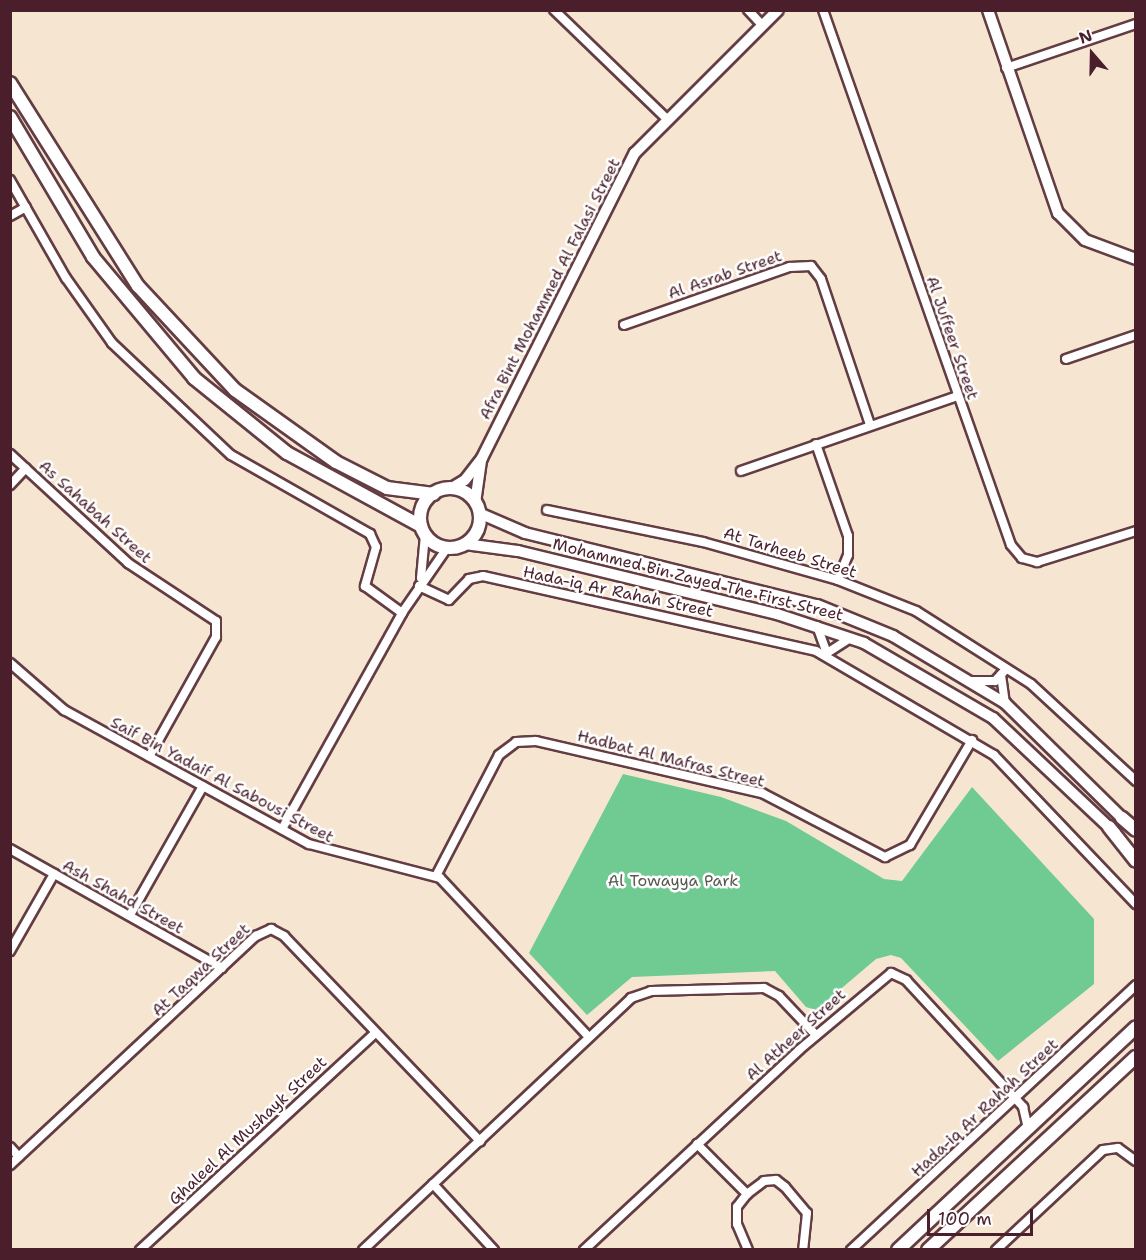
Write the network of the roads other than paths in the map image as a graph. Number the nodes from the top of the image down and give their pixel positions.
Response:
1 (554, 10) edge
2 (748, 10) edge
3 (778, 10) edge
4 (823, 10) edge
5 (988, 10) edge
6 (760, 23) junction
7 (1136, 24) edge
8 (1006, 68) junction
9 (10, 83) edge
10 (10, 117) edge
11 (666, 118) junction
12 (10, 180) edge
13 (26, 207) junction
14 (10, 216) edge
15 (1136, 259) edge
16 (624, 325) dead end
17 (1136, 335) edge
18 (1066, 359) dead end
19 (957, 396) junction
20 (870, 425) junction
21 (816, 444) junction
22 (10, 454) edge
23 (482, 458) junction
24 (26, 468) junction
25 (741, 471) dead end
26 (10, 485) edge
27 (450, 489) junction
28 (434, 494) junction
29 (477, 508) junction
30 (547, 510) dead end
31 (423, 531) junction
32 (1136, 531) edge
33 (465, 544) junction
34 (447, 548) junction
35 (838, 580) junction
36 (419, 586) junction
37 (402, 613) junction
38 (816, 625) junction
39 (852, 638) junction
40 (825, 653) junction
41 (10, 663) edge
42 (1004, 672) junction
43 (972, 681) junction
44 (1005, 702) junction
45 (972, 740) junction
46 (149, 757) junction
47 (1136, 781) edge
48 (203, 786) junction
49 (1122, 818) joint
50 (1109, 827) junction
51 (282, 829) junction
52 (1136, 831) edge
53 (10, 849) edge
54 (1136, 854) edge
55 (1136, 861) edge
56 (54, 874) junction
57 (436, 876) junction
58 (1136, 904) edge
59 (130, 915) junction
60 (10, 951) edge
61 (222, 968) junction
62 (1136, 985) edge
63 (1136, 1016) edge
64 (1136, 1027) edge
65 (375, 1033) junction
66 (816, 1035) junction
67 (588, 1036) junction
68 (1136, 1057) edge
69 (1100, 1060) junction
70 (1136, 1062) edge
71 (1111, 1079) junction
72 (1016, 1099) junction
73 (1023, 1107) junction
74 (1045, 1113) junction
75 (1028, 1128) junction
76 (480, 1141) junction
77 (697, 1144) junction
78 (10, 1147) edge
79 (19, 1156) junction
80 (1136, 1161) edge
81 (10, 1164) edge
82 (433, 1184) junction
83 (747, 1194) junction
84 (801, 1249) edge
85 (140, 1250) edge
86 (363, 1250) edge
87 (494, 1250) edge
88 (584, 1250) edge
89 (748, 1250) edge
90 (851, 1250) edge
91 (898, 1250) edge
92 (928, 1250) edge
93 (996, 1250) edge

1 - 11 street
2 - 6 street
3 - 6 main road, Afra Bint Mohammed Al Falasi Street
4 - 19 street, Al Juffeer Street
5 - 8 main road
6 - 11 main road, Afra Bint Mohammed Al Falasi Street
7 - 8 street
8 - 15 main road
9 - 28 main road
10 - 31 main road
11 - 23 main road, Afra Bint Mohammed Al Falasi Street
12 - 13 street
13 - 14 street
13 - 37 street
16 - 20 street, Al Asrab Street
17 - 18 street
19 - 20 street
19 - 32 street, Al Juffeer Street
20 - 21 street
21 - 25 street
21 - 35 street
22 - 24 street, As Sahabah Street
23 - 27 main road, Afra Bint Mohammed Al Falasi Street
23 - 29 main road, Afra Bint Mohammed Al Falasi Street
24 - 26 street
24 - 46 street, As Sahabah Street
27 - 28 main road
27 - 29 main road
28 - 31 main road
29 - 33 main road
29 - 43 main road, Mohammed Bin Zayed The First Street
30 - 35 street, At Tarheeb Street
31 - 34 main road
31 - 36 street
33 - 34 main road
33 - 38 main road, Mohammed Bin Zayed The First Street
34 - 36 street
35 - 42 street, At Tarheeb Street
36 - 37 street
36 - 40 street, Hada-iq Ar Rahah Street
37 - 51 street
38 - 39 main road, Mohammed Bin Zayed The First Street
38 - 40 street
39 - 40 street
39 - 50 main road, Mohammed Bin Zayed The First Street
40 - 45 street, Hada-iq Ar Rahah Street
41 - 46 street, Saif Bin Yadaif Al Sabousi Street
42 - 43 street
42 - 44 street
42 - 47 street, At Tarheeb Street
43 - 44 main road, Mohammed Bin Zayed The First Street
44 - 49 main road, Mohammed Bin Zayed The First Street
45 - 57 street, Hadbat Al Mafras Street
45 - 58 street, Hada-iq Ar Rahah Street
46 - 48 street, Saif Bin Yadaif Al Sabousi Street
48 - 51 street, Saif Bin Yadaif Al Sabousi Street
48 - 59 street
49 - 52 main road
50 - 54 main road, Mohammed Bin Zayed The First Street
50 - 55 main road
51 - 57 street, Saif Bin Yadaif Al Sabousi Street
53 - 56 street, Ash Shahd Street
56 - 59 street, Ash Shahd Street
56 - 60 street
57 - 67 street
59 - 61 street, Ash Shahd Street
61 - 65 street, At Taqwa Street
61 - 79 street, At Taqwa Street
62 - 72 street, Hada-iq Ar Rahah Street
63 - 69 main road
64 - 69 main road
65 - 76 street, At Taqwa Street
65 - 85 street, Ghaleel Al Mushayk Street
66 - 67 street
66 - 72 street, Al Atheer Street
66 - 77 street, Al Atheer Street
67 - 76 street
68 - 71 main road
69 - 74 main road
70 - 71 main road
71 - 92 main road
72 - 73 street, Al Atheer Street
72 - 90 street, Hada-iq Ar Rahah Street
73 - 74 street
73 - 75 street, Al Atheer Street
74 - 75 main road
75 - 91 main road
76 - 82 street
77 - 83 street
77 - 88 street, Al Atheer Street
78 - 79 street
79 - 81 street, At Taqwa Street
80 - 93 street
82 - 86 street
82 - 87 street
83 - 84 street
83 - 89 street

